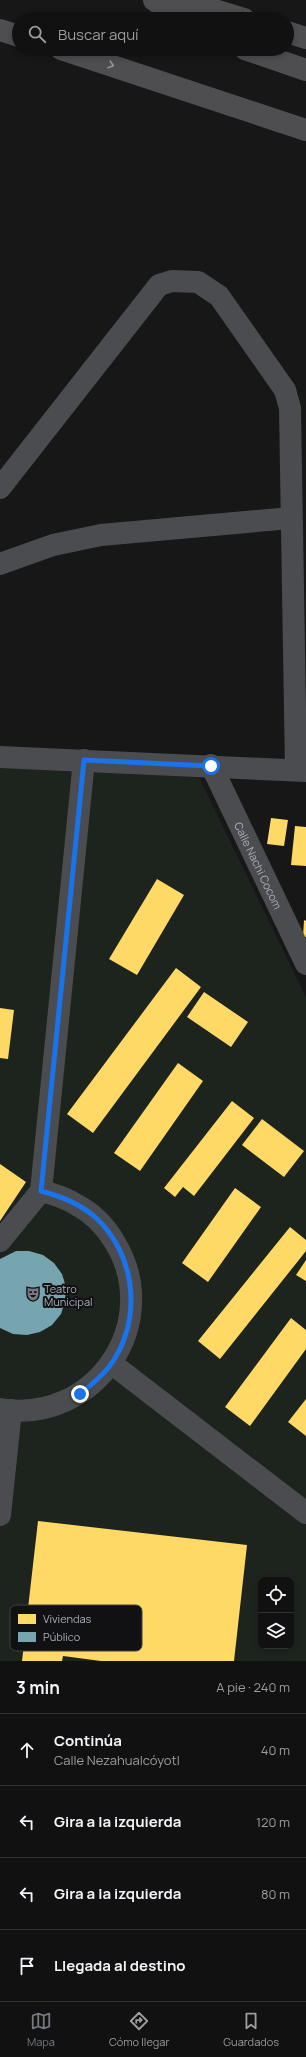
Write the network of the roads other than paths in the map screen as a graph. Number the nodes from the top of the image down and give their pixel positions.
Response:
1 (154, 0) edge
2 (182, 0) edge
3 (171, 12) edge
4 (221, 12) edge
5 (0, 30) edge
6 (12, 34) edge
7 (294, 34) edge
8 (306, 38) edge
9 (83, 56) edge
10 (265, 56) edge
11 (306, 70) edge
12 (147, 76) junction
13 (306, 116) edge
14 (306, 130) edge
15 (0, 488) edge
16 (291, 518) junction
17 (0, 564) edge
18 (0, 757) edge
19 (84, 760) junction
20 (211, 766) junction
21 (301, 770) edge
22 (306, 964) edge
23 (41, 1191) junction
24 (0, 1241) edge
25 (111, 1363) junction
26 (6, 1409) edge
27 (306, 1514) edge
28 (0, 1515) edge

1 - 3 highway
2 - 4 highway
5 - 6 highway
7 - 8 highway
9 -> 12 highway
10 - 11 highway
12 - 13 highway
12 - 14 highway
15 - 16 street
16 - 17 street
16 - 21 street
18 - 19 street
19 - 20 street
19 - 23 street
20 - 21 street
20 - 22 street, Calle Nachi Cocom
23 - 24 street
23 - 25 street
25 - 26 street
25 - 27 street
26 - 28 street

